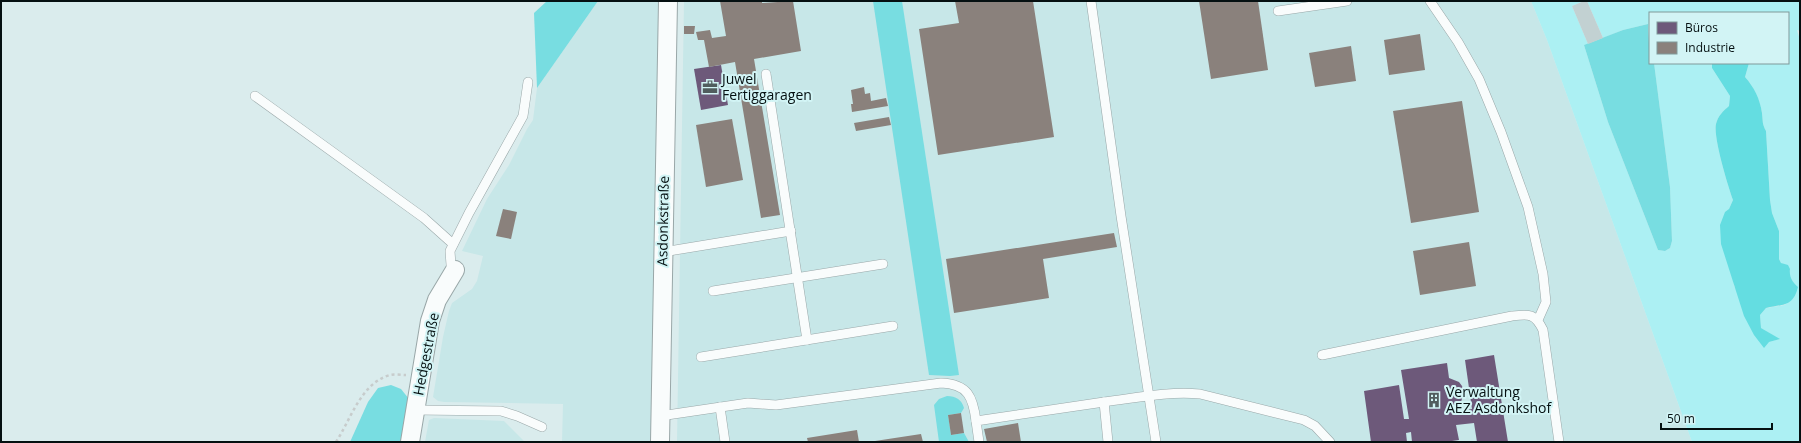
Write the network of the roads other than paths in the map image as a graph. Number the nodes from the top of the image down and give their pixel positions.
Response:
1 (668, 1) edge
2 (1091, 1) edge
3 (1346, 1) edge
4 (1430, 1) edge
5 (1278, 11) dead end
6 (766, 74) dead end
7 (528, 82) dead end
8 (255, 96) dead end
9 (791, 232) junction
10 (453, 244) junction
11 (663, 252) junction
12 (883, 264) dead end
13 (455, 270) joint
14 (798, 277) junction
15 (713, 291) dead end
16 (1538, 320) junction
17 (893, 326) dead end
18 (807, 340) junction
19 (1322, 355) dead end
20 (702, 357) dead end
21 (1149, 397) junction
22 (1104, 402) junction
23 (720, 407) junction
24 (415, 410) junction
25 (660, 416) junction
26 (976, 421) junction
27 (542, 428) dead end
28 (410, 442) edge
29 (660, 442) edge
30 (725, 442) edge
31 (979, 442) edge
32 (1108, 442) edge
33 (1156, 442) edge
34 (1330, 442) edge
35 (1559, 442) edge

1 - 11 street, Asdonkstraße
2 - 21 lane
3 - 5 lane
4 - 16 lane
6 - 9 lane
7 - 10 lane
8 - 10 lane
9 - 11 lane
9 - 14 lane
10 - 13 lane
11 - 25 street, Asdonkstraße
12 - 14 lane
13 - 24 street, Hedgestraße
14 - 15 lane
14 - 18 lane
16 - 19 lane
16 - 35 lane
17 - 18 lane
18 - 20 lane
21 - 22 lane
21 - 33 lane
21 - 34 lane
22 - 26 lane
22 - 32 lane
23 - 25 lane
23 - 26 lane
23 - 30 lane
24 - 27 lane
24 - 28 street, Hedgestraße
25 - 29 street, Asdonkstraße
26 - 31 lane

